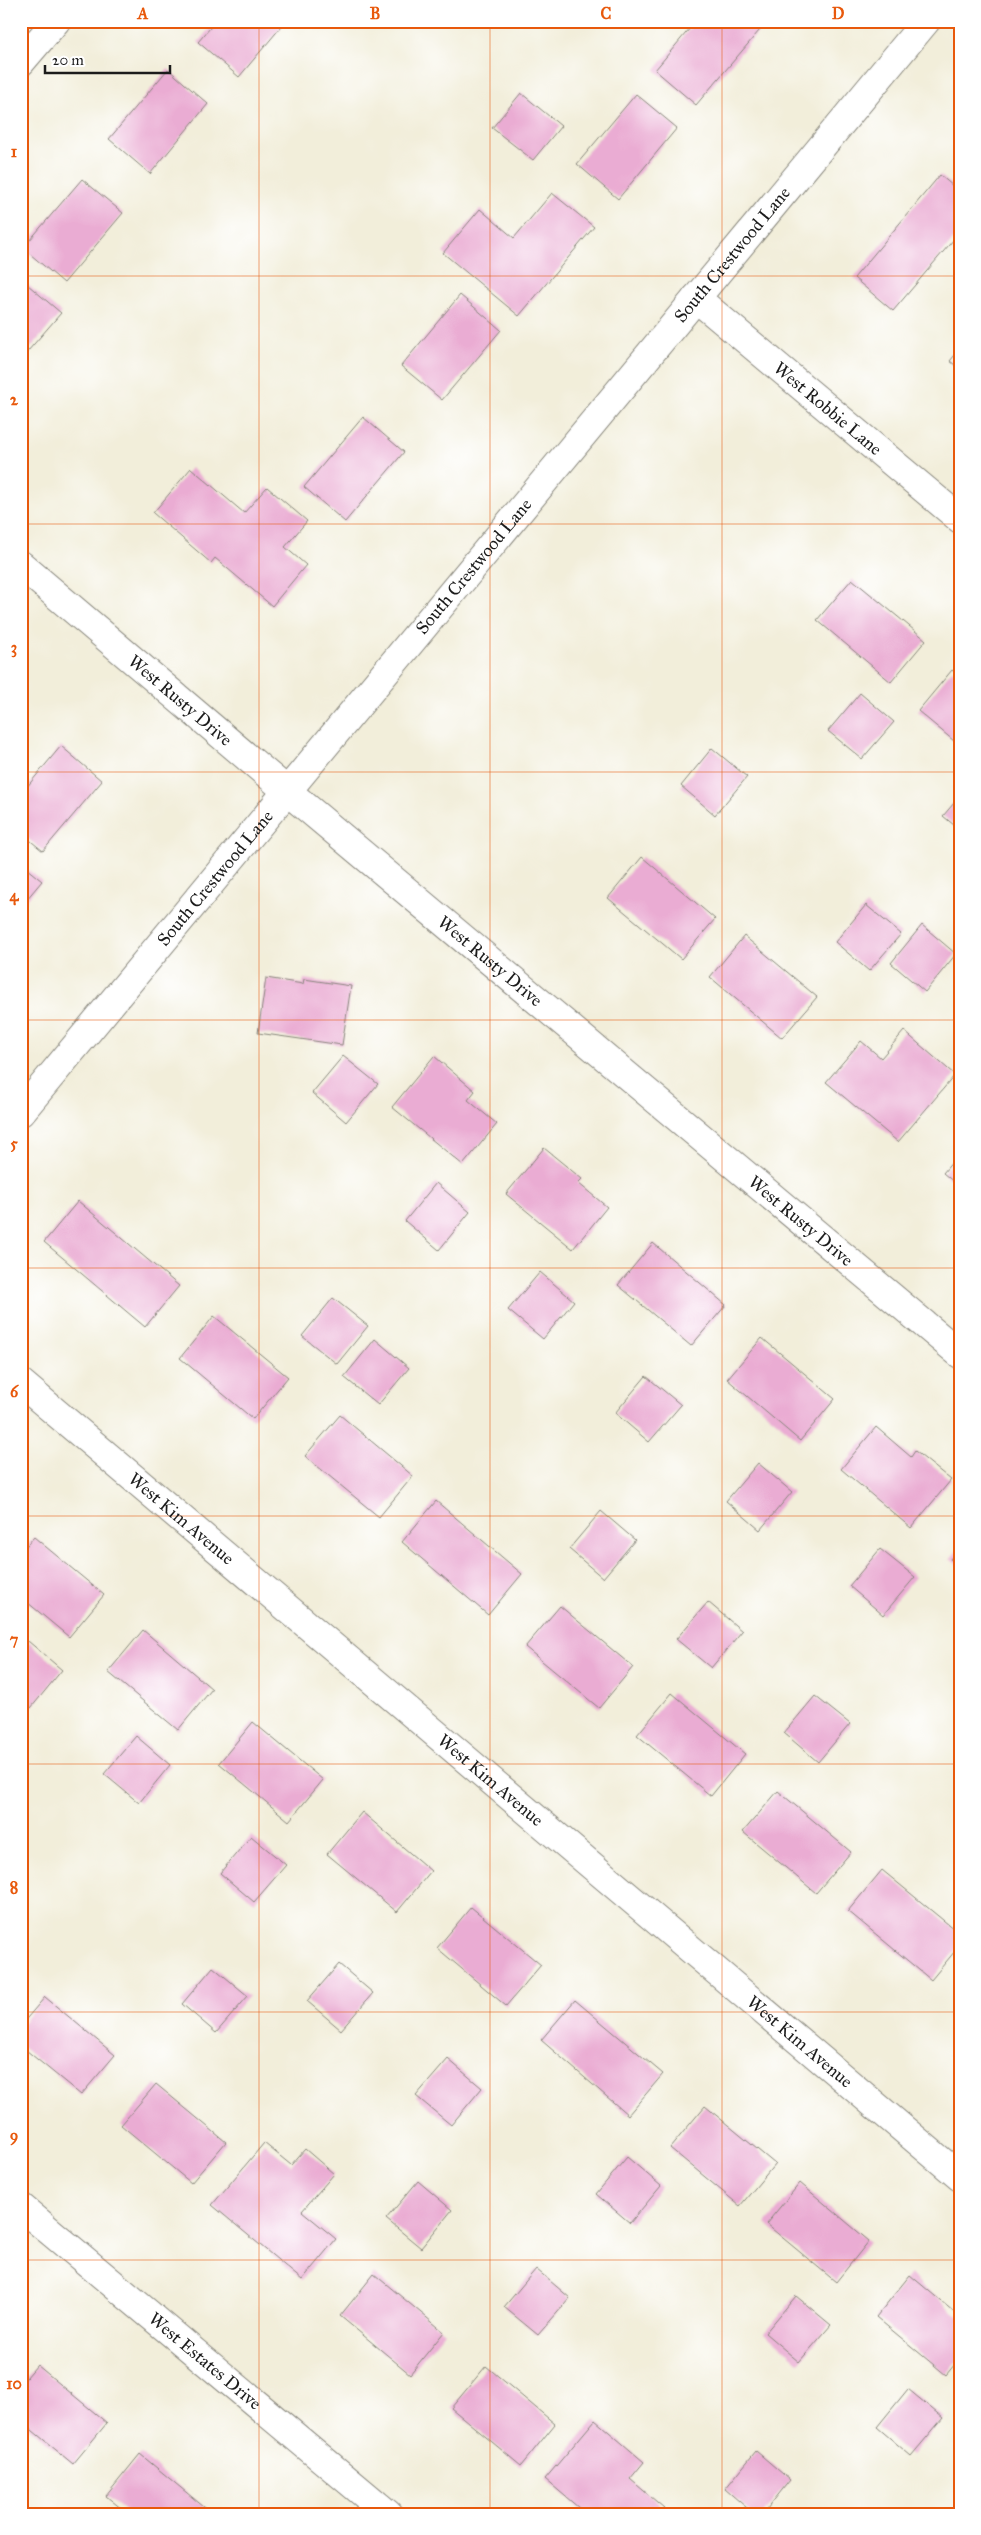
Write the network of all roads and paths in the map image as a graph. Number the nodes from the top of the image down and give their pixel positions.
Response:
1 (56, 21) edge
2 (926, 21) edge
3 (21, 62) edge
4 (696, 298) junction
5 (960, 519) edge
6 (21, 565) edge
7 (287, 791) junction
8 (21, 1112) edge
9 (960, 1354) edge
10 (21, 1383) edge
11 (960, 2177) edge
12 (21, 2207) edge
13 (388, 2514) edge

1 - 3 street
2 - 4 street, South Crestwood Lane
4 - 5 street, West Robbie Lane
4 - 7 street, South Crestwood Lane
6 - 7 street, West Rusty Drive
7 - 8 street, South Crestwood Lane
7 - 9 street, West Rusty Drive
10 - 11 street, West Kim Avenue
12 - 13 street, West Estates Drive

